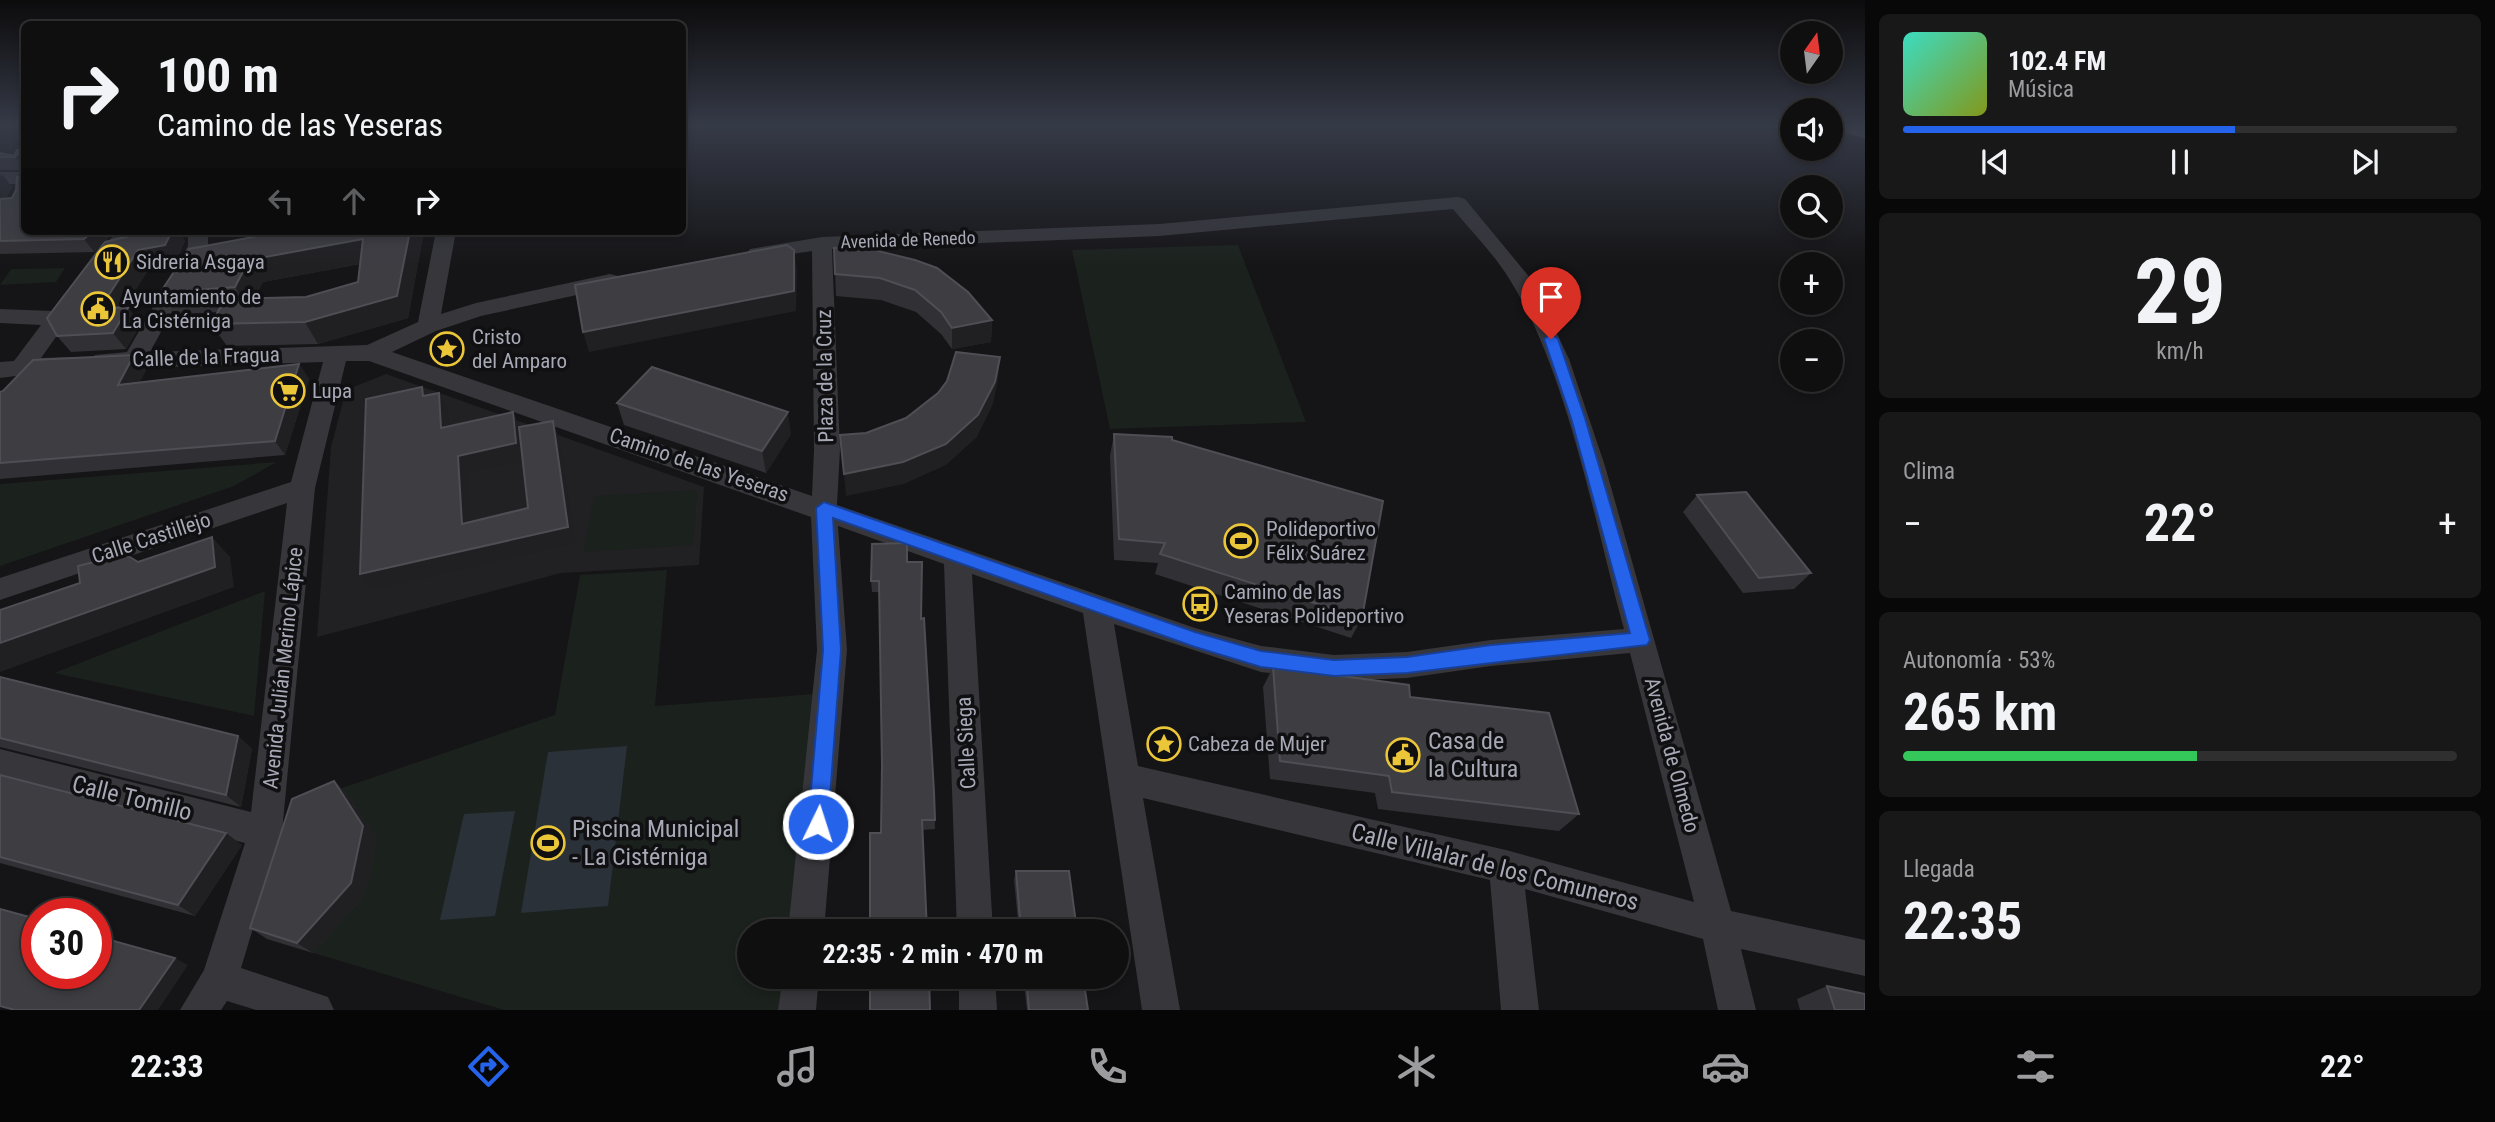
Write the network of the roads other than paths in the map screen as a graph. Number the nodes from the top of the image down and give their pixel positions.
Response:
1 (0, 178) edge
2 (21, 187) edge
3 (1458, 203) joint
4 (192, 235) edge
5 (445, 235) edge
6 (137, 237) edge
7 (822, 243) junction
8 (733, 257) edge
9 (215, 259) edge
10 (188, 264) junction
11 (630, 276) edge
12 (0, 316) edge
13 (57, 318) junction
14 (428, 326) junction
15 (337, 353) junction
16 (371, 353) junction
17 (135, 359) junction
18 (23, 365) junction
19 (0, 370) edge
20 (302, 488) junction
21 (824, 508) junction
22 (957, 555) junction
23 (0, 589) edge
24 (1096, 604) junction
25 (1641, 640) junction
26 (0, 764) edge
27 (1124, 778) junction
28 (265, 832) junction
29 (1506, 867) junction
30 (807, 919) edge
31 (974, 919) edge
32 (1719, 926) junction
33 (1865, 958) edge
34 (219, 980) junction
35 (799, 989) edge
36 (977, 989) edge
37 (199, 1010) edge
38 (315, 1010) edge
39 (797, 1010) edge
40 (978, 1010) edge
41 (1161, 1010) edge
42 (1520, 1010) edge
43 (1737, 1010) edge

1 - 2 street
3 - 7 street, Avenida de Renedo
3 - 25 street, Avenida de Olmedo
4 - 10 street
5 - 14 street
6 - 13 street
7 - 8 street, Avenida de Renedo
7 - 21 street, Plaza de la Cruz
9 - 10 street
10 - 17 street
11 - 14 street
12 - 13 street
13 - 18 street
14 - 16 street
15 - 16 street, Calle de la Fragua
15 - 17 street, Calle de la Fragua
15 - 20 street, Avenida Julián Merino Lápice
16 - 21 street, Camino de las Yeseras
17 - 18 street, Calle de la Fragua
18 - 19 street, Calle de la Fragua
20 - 23 street, Calle Castillejo
20 - 28 street, Avenida Julián Merino Lápice
21 - 22 street, Camino de las Yeseras
21 - 30 street
22 - 24 street, Camino de las Yeseras
22 - 31 street, Calle Siega
24 - 25 street, Camino de las Yeseras
24 - 27 street
25 - 32 street, Avenida de Olmedo
26 - 28 street, Calle Tomillo
27 - 29 street, Calle Villalar de los Comuneros
27 - 41 street
28 - 34 street, Avenida Julián Merino Lápice
29 - 32 street, Calle Villalar de los Comuneros
29 - 42 street
32 - 33 street, Calle Villalar de los Comuneros
32 - 43 street, Avenida de Olmedo
34 - 37 street, Avenida Julián Merino Lápice
34 - 38 street
35 - 39 street
36 - 40 street

